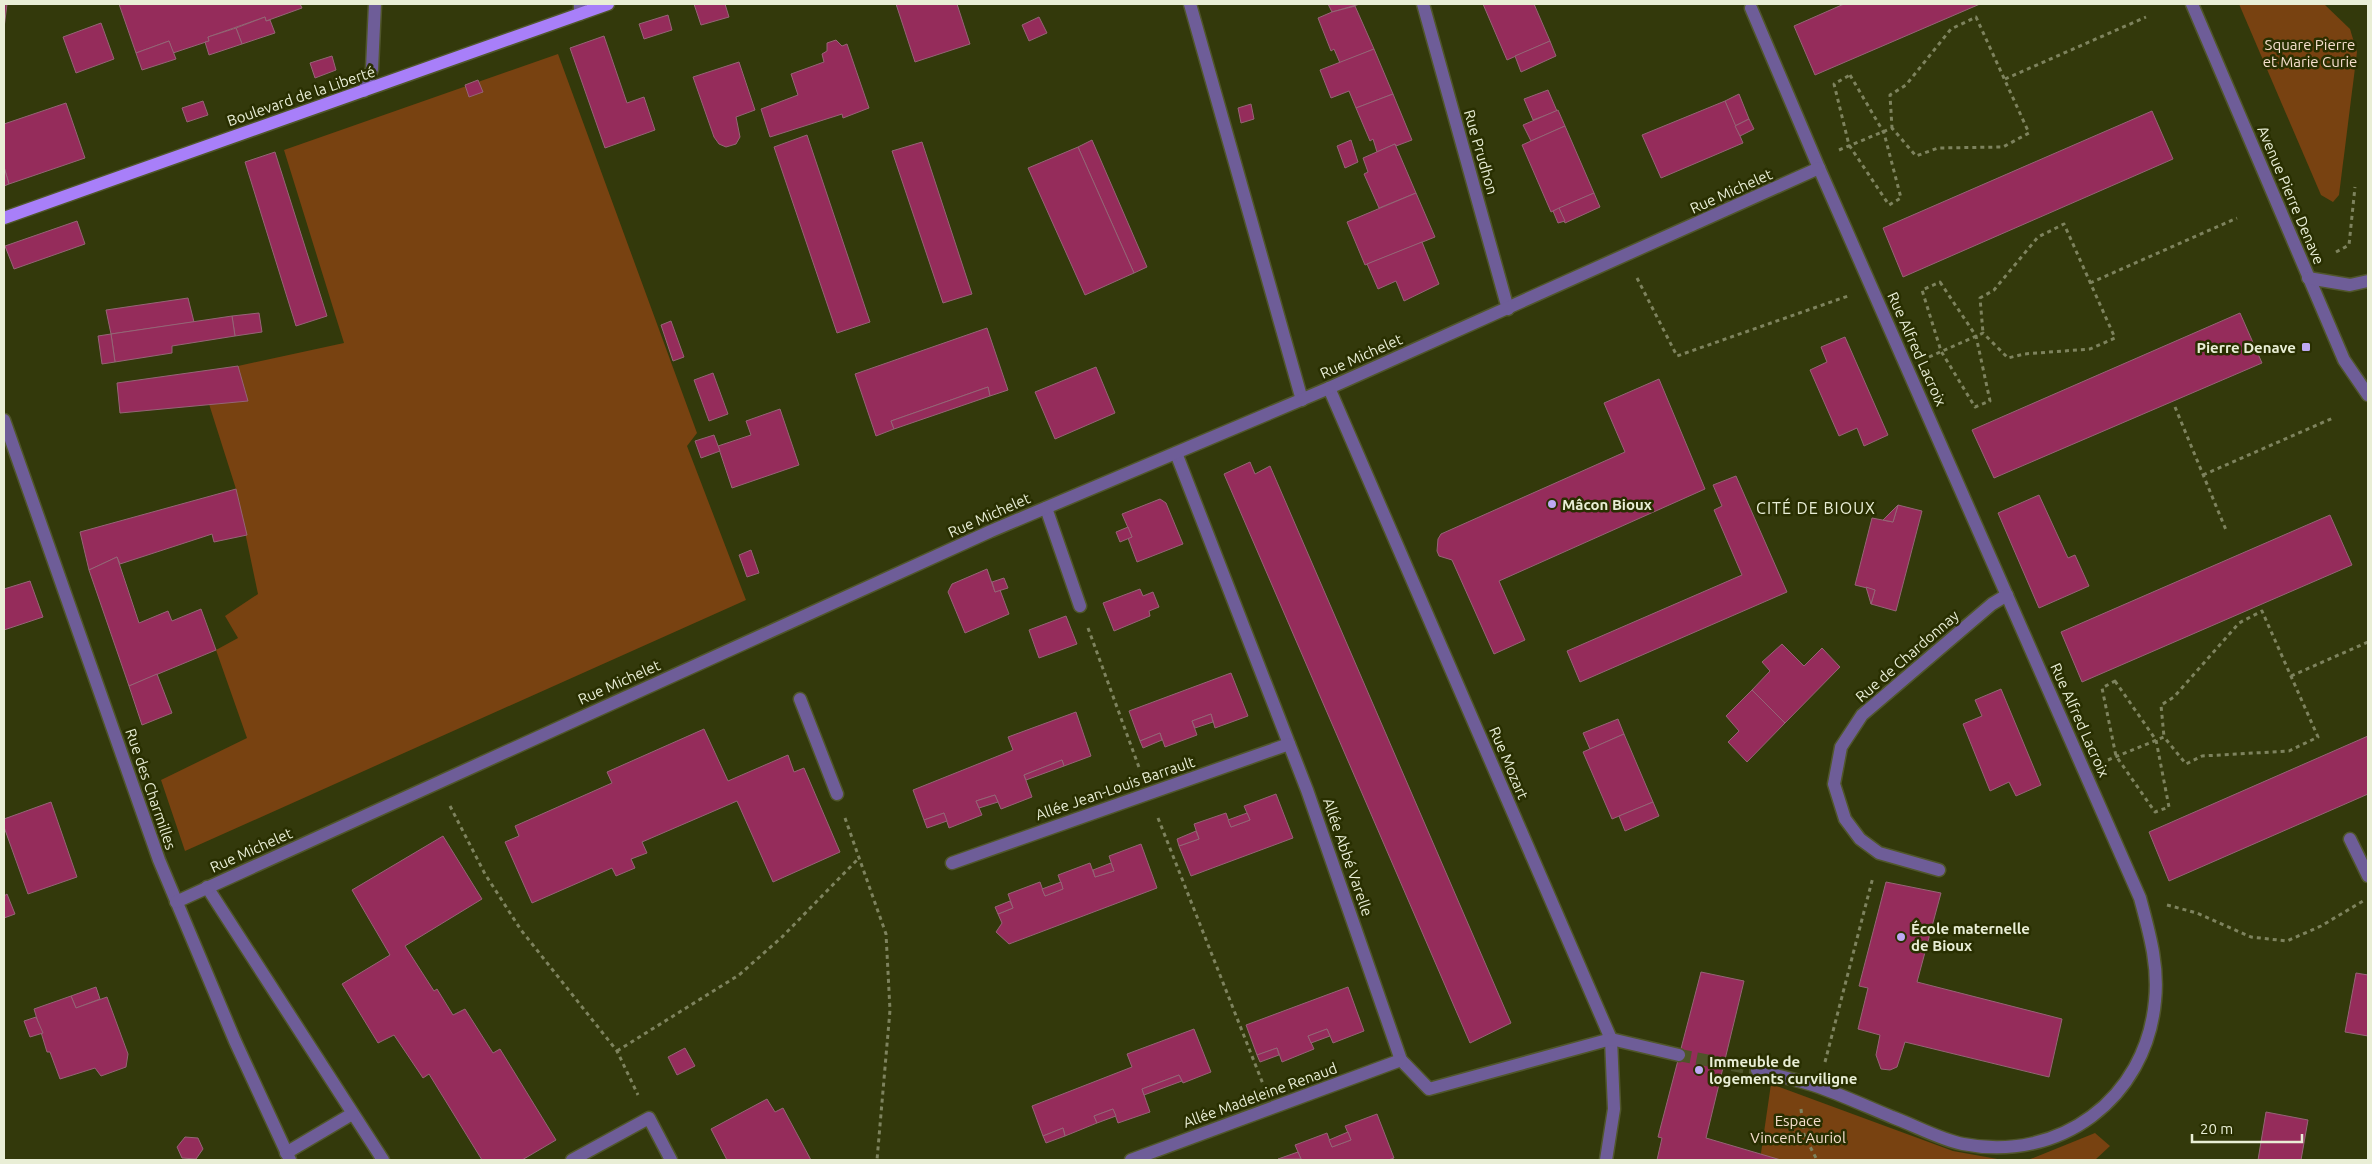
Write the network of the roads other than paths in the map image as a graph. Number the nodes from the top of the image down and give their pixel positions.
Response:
1 (375, 4) edge
2 (608, 4) edge
3 (1190, 4) edge
4 (1423, 4) edge
5 (2192, 4) edge
6 (1751, 8) dead end
7 (580, 9) edge
8 (364, 91) junction
9 (1819, 168) junction
10 (4, 218) edge
11 (2308, 278) junction
12 (2368, 281) edge
13 (1508, 310) junction
14 (1329, 388) junction
15 (2368, 395) edge
16 (1302, 400) junction
17 (4, 420) edge
18 (1176, 453) junction
19 (1046, 508) junction
20 (2007, 595) junction
21 (1080, 606) road end
22 (800, 699) dead end
23 (1289, 744) junction
24 (836, 794) road end
25 (2350, 839) dead end
26 (952, 863) dead end
27 (1939, 870) dead end
28 (2368, 876) edge
29 (207, 887) junction
30 (176, 902) junction
31 (1611, 1039) junction
32 (1679, 1054) tunnel mouth
33 (1402, 1060) junction
34 (1757, 1070) tunnel mouth
35 (352, 1114) junction
36 (288, 1156) edge
37 (383, 1160) edge
38 (572, 1160) edge
39 (671, 1160) edge
40 (1131, 1160) edge
41 (1606, 1160) edge

1 - 8 street
2 - 7 main road, Boulevard de la Liberté
3 - 16 street
4 - 13 street, Rue Prudhon
5 - 11 street, Avenue Pierre Denave
6 - 9 street, Rue Alfred Lacroix
7 - 8 main road, Boulevard de la Liberté
8 - 10 main road, Boulevard de la Liberté
9 - 13 street, Rue Michelet
9 - 20 street, Rue Alfred Lacroix
11 - 12 street
11 - 15 street, Avenue Pierre Denave
13 - 14 street, Rue Michelet
14 - 16 street, Rue Michelet
14 - 31 street, Rue Mozart
16 - 18 street, Rue Michelet
17 - 30 street, Rue des Charmilles
18 - 19 street, Rue Michelet
18 - 23 street, Allée Abbé Varelle
19 - 21 street
19 - 29 street, Rue Michelet
20 - 27 street, Rue de Chardonnay
20 - 34 street, Rue Alfred Lacroix
22 - 24 street
23 - 26 street, Allée Jean-Louis Barrault
23 - 33 street, Allée Abbé Varelle
25 - 28 street
29 - 30 street, Rue Michelet
29 - 35 street
30 - 36 street, Rue des Charmilles
31 - 32 street
31 - 33 street, Allée Abbé Varelle
31 - 41 street, Rue Mozart
33 - 40 street, Allée Madeleine Renaud
35 - 36 street
35 - 37 street
38 - 39 street

